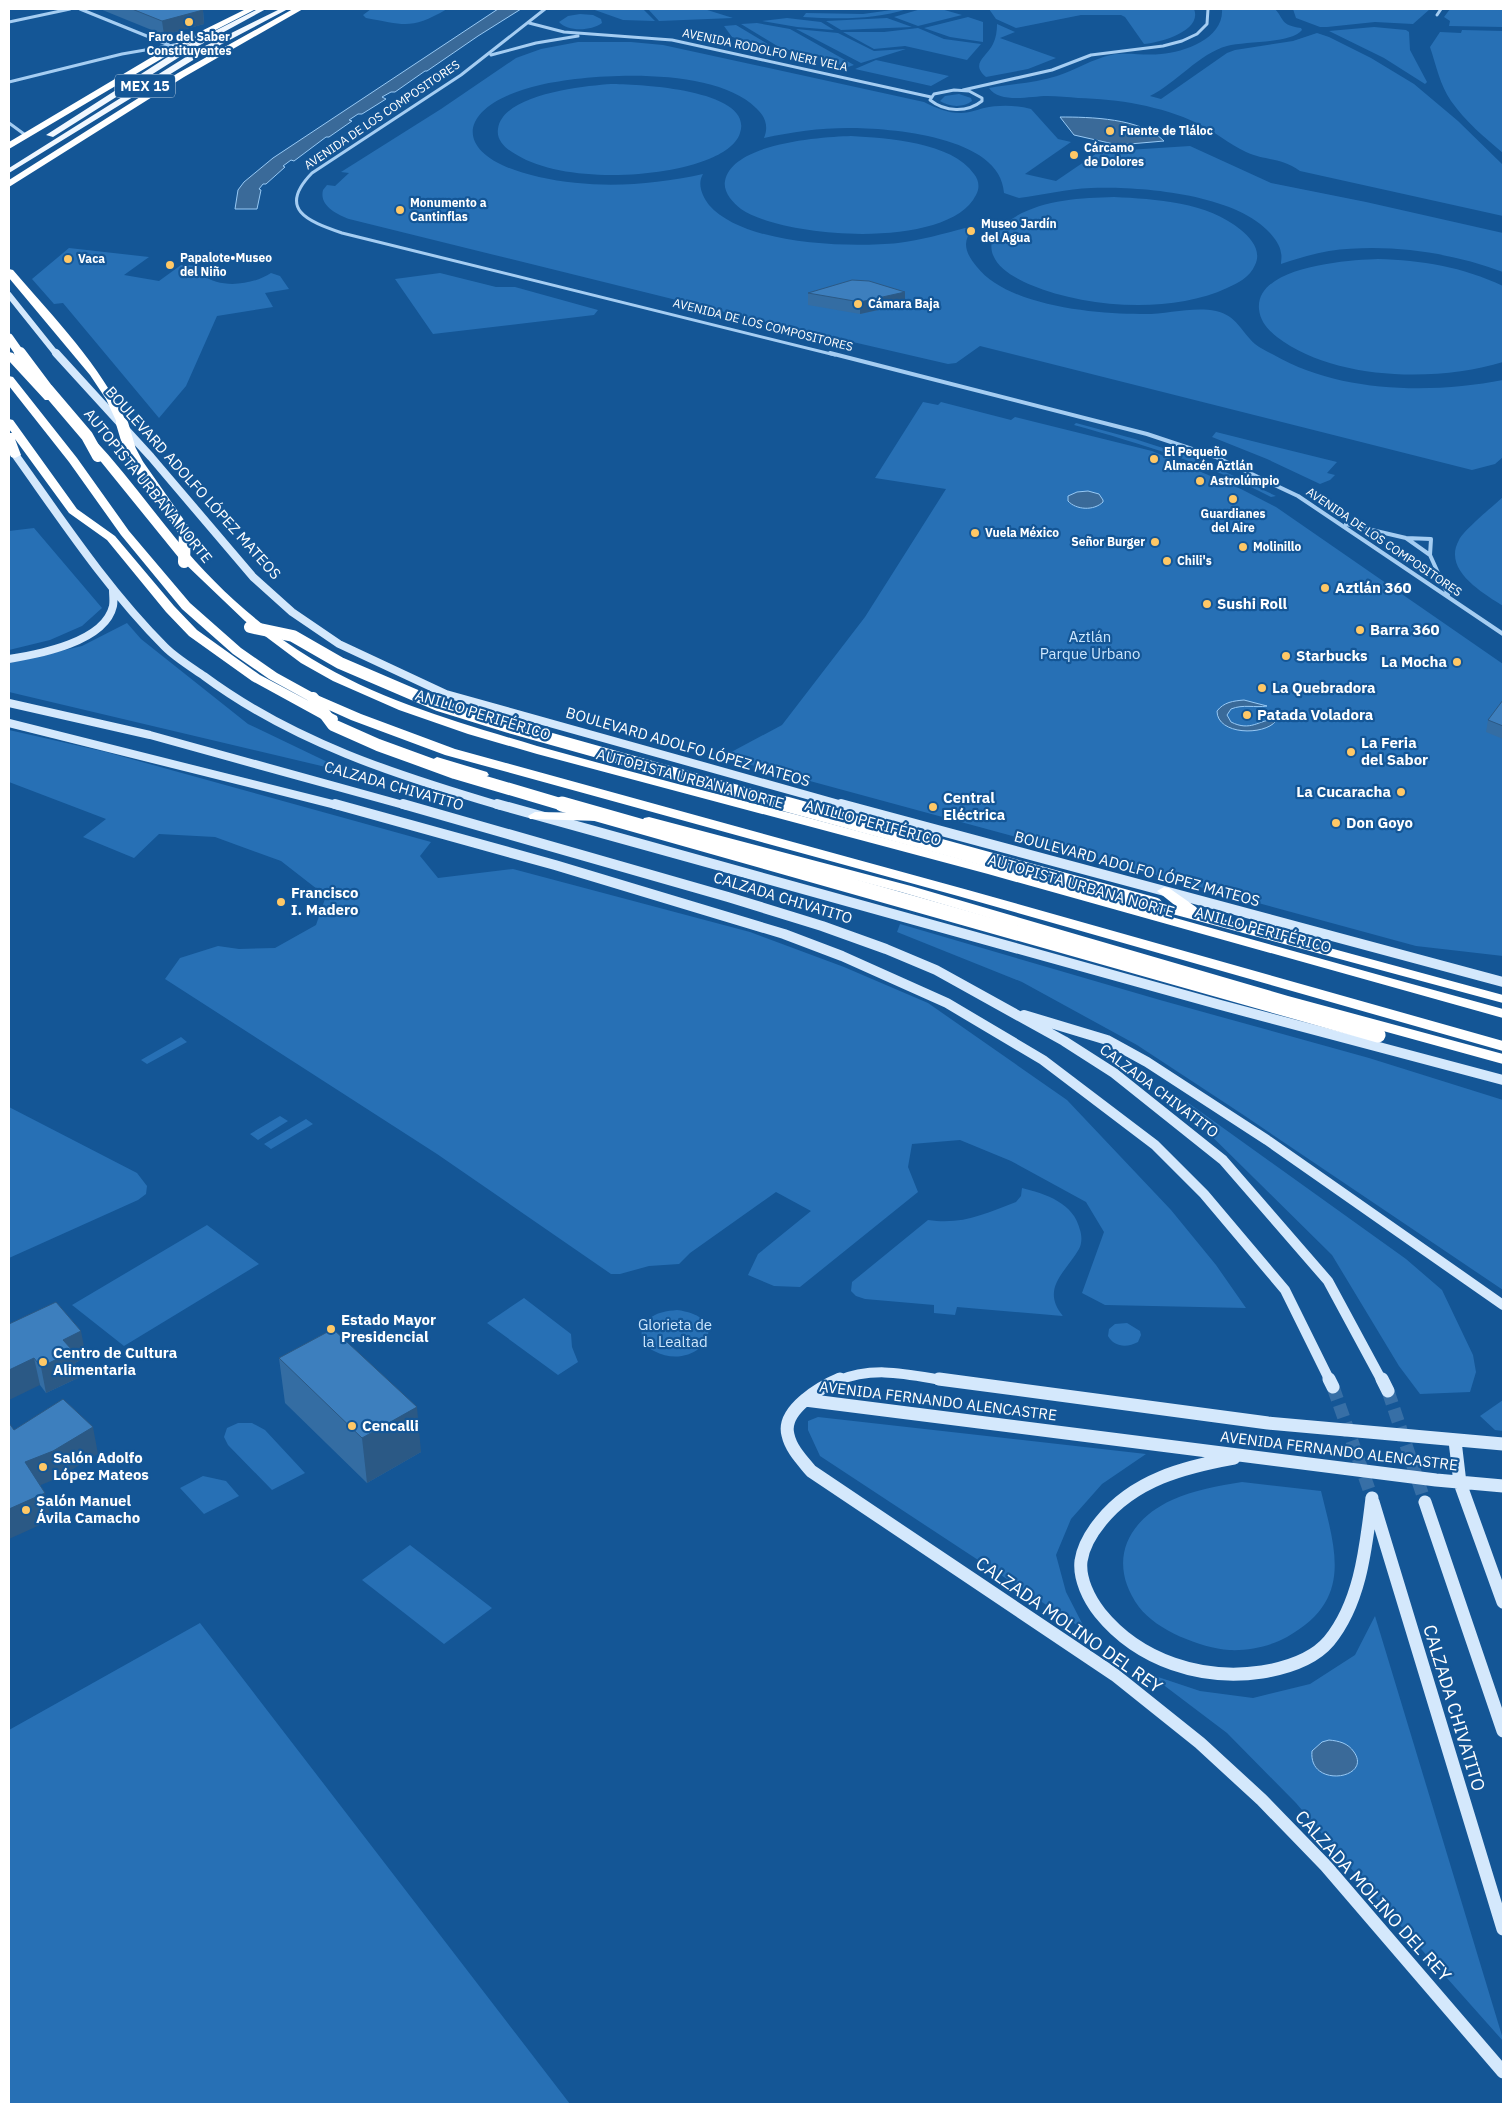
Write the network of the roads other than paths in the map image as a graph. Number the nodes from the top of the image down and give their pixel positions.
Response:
1 (70, 9) edge
2 (80, 9) edge
3 (244, 9) edge
4 (252, 9) edge
5 (263, 9) edge
6 (285, 9) edge
7 (299, 9) edge
8 (545, 9) edge
9 (1208, 9) edge
10 (1441, 9) edge
11 (1437, 15) dead end
12 (9, 22) edge
13 (529, 22) junction
14 (594, 34) junction
15 (170, 48) junction
16 (488, 56) junction
17 (9, 82) edge
18 (963, 90) junction
19 (931, 97) junction
20 (9, 123) edge
21 (24, 134) junction
22 (46, 138) dead end
23 (9, 145) edge
24 (9, 170) edge
25 (9, 184) edge
26 (9, 272) edge
27 (9, 294) edge
28 (9, 338) edge
29 (9, 355) edge
30 (9, 379) edge
31 (9, 415) edge
32 (9, 422) edge
33 (9, 436) edge
34 (12, 450) edge
35 (1342, 524) junction
36 (125, 533) junction
37 (1406, 538) junction
38 (1430, 555) junction
39 (184, 562) junction
40 (113, 590) junction
41 (1448, 596) junction
42 (250, 627) junction
43 (1503, 634) edge
44 (9, 659) edge
45 (313, 698) junction
46 (9, 703) edge
47 (9, 723) edge
48 (535, 816) junction
49 (634, 817) junction
50 (1164, 891) junction
51 (1200, 917) junction
52 (1503, 982) edge
53 (1503, 999) edge
54 (1015, 1013) junction
55 (1503, 1014) edge
56 (1503, 1020) edge
57 (1503, 1046) edge
58 (1503, 1059) edge
59 (1503, 1069) edge
60 (1503, 1080) edge
61 (1503, 1305) edge
62 (1333, 1387) tunnel mouth
63 (1388, 1391) tunnel mouth
64 (804, 1400) junction
65 (1455, 1441) junction
66 (1503, 1444) edge
67 (1245, 1456) junction
68 (1460, 1483) junction
69 (1503, 1486) edge
70 (1425, 1502) tunnel mouth
71 (1503, 1602) edge
72 (1503, 1731) edge
73 (1503, 1928) edge
74 (1503, 2072) edge

1 - 12 street
2 - 15 street
3 - 15 highway
4 - 15 highway
5 - 22 main road, MEX 15
6 - 24 main road, MEX 15
7 - 25 highway
8 - 13 street, AVENIDA DE LOS COMPOSITORES
9 - 18 street
10 - 11 street
13 - 14 street, AVENIDA RODOLFO NERI VELA
13 - 16 street, AVENIDA DE LOS COMPOSITORES
14 - 16 street, AVENIDA RODOLFO NERI VELA
14 - 19 street, AVENIDA RODOLFO NERI VELA
15 - 17 street
15 - 21 highway
15 - 23 highway
16 - 35 street, AVENIDA DE LOS COMPOSITORES
18 - 19 street
18 - 19 street
20 - 21 street
21 - 23 highway
26 - 39 highway, bridge
27 - 50 main road, BOULEVARD ADOLFO LÓPEZ MATEOS
28 - 39 highway, AUTOPISTA URBANA NORTE, bridge
29 - 55 highway, ANILLO PERIFÉRICO
30 - 36 highway
31 - 36 highway
32 - 49 highway
33 - 34 highway
34 - 40 main road
35 - 37 street
35 - 41 street, AVENIDA DE LOS COMPOSITORES
36 - 45 highway
37 - 38 street
37 - 38 street
38 - 41 street
39 - 42 highway, AUTOPISTA URBANA NORTE
40 - 44 main road
40 - 48 main road
41 - 43 street, AVENIDA DE LOS COMPOSITORES
42 - 51 highway, bridge
42 - 56 highway, AUTOPISTA URBANA NORTE
45 - 57 highway
45 - 59 highway, bridge
46 - 54 main road, CALZADA CHIVATITO
47 - 62 main road
48 - 49 highway
48 - 60 main road
49 - 58 highway
50 - 51 highway
50 - 52 main road, BOULEVARD ADOLFO LÓPEZ MATEOS
51 - 53 highway
54 - 61 main road
54 - 63 main road, CALZADA CHIVATITO
64 - 65 main road, AVENIDA FERNANDO ALENCASTRE
64 - 67 main road, AVENIDA FERNANDO ALENCASTRE
64 - 74 main road, CALZADA MOLINO DEL REY
65 - 66 main road, AVENIDA FERNANDO ALENCASTRE
65 - 68 main road
67 - 68 main road, AVENIDA FERNANDO ALENCASTRE
67 - 73 main road, CALZADA CHIVATITO
68 - 69 main road, AVENIDA FERNANDO ALENCASTRE
68 - 71 main road
70 - 72 main road

